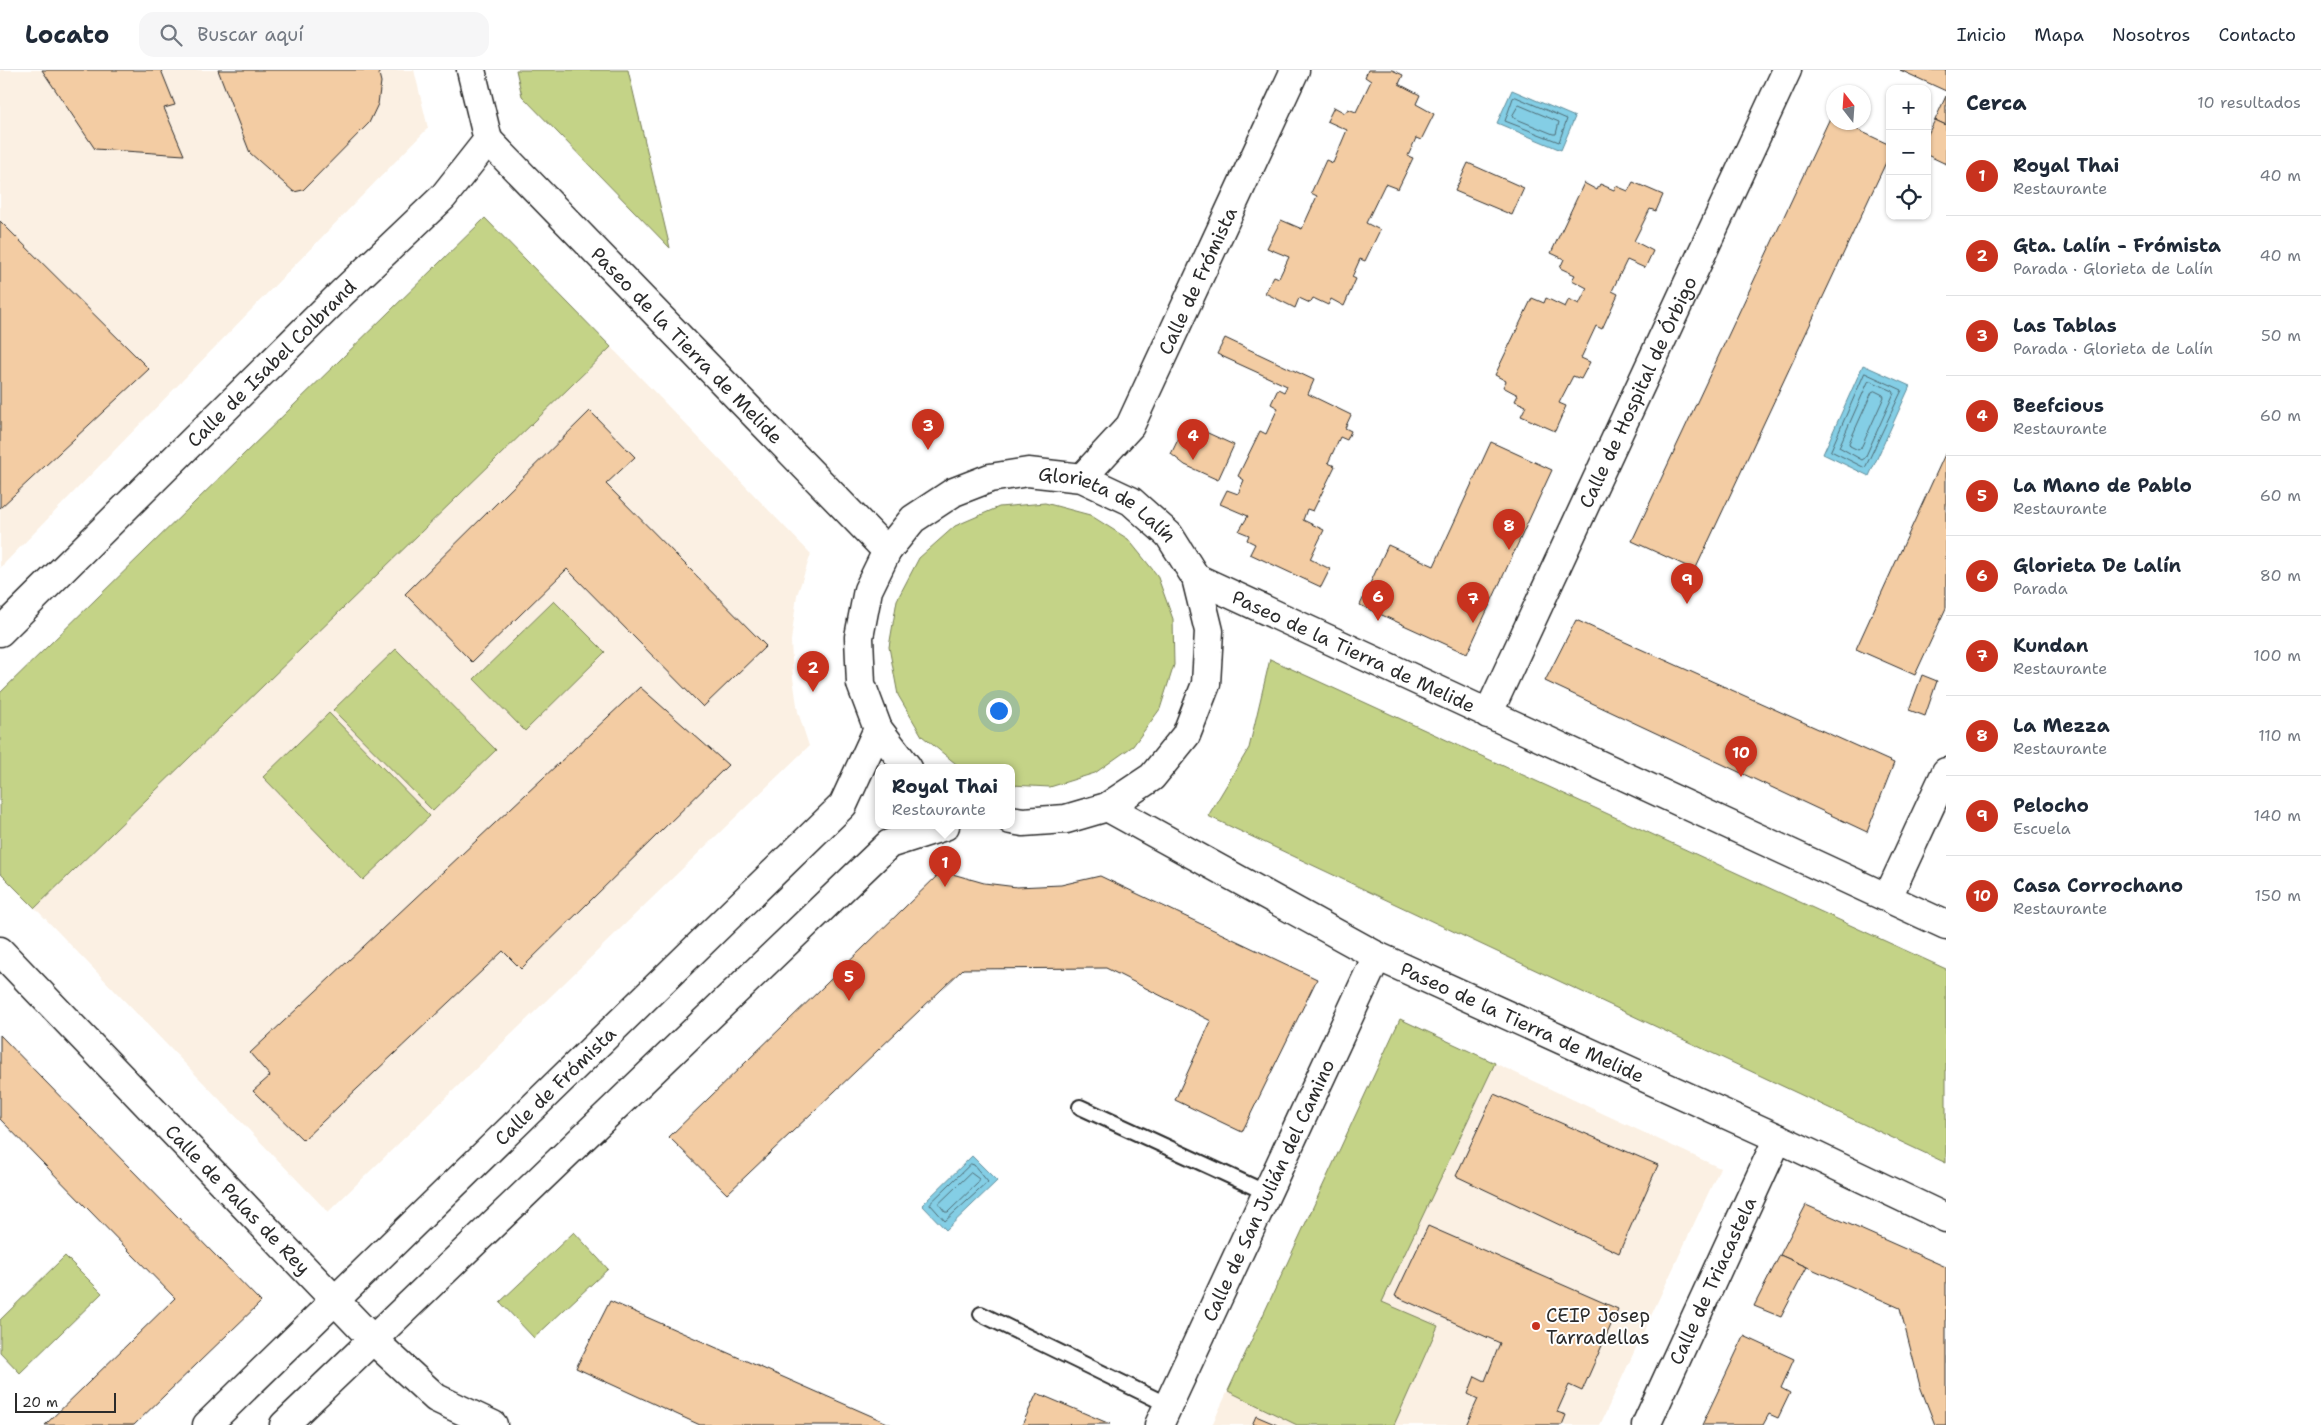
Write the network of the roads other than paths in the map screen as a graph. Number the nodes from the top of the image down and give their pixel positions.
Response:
1 (472, 70) edge
2 (1295, 70) edge
3 (1787, 70) edge
4 (488, 140) junction
5 (1082, 478) junction
6 (887, 551) junction
7 (1196, 578) junction
8 (0, 632) edge
9 (1488, 714) junction
10 (878, 729) junction
11 (905, 764) edge
12 (1946, 772) edge
13 (1107, 806) junction
14 (1015, 821) edge
15 (936, 829) edge
16 (1888, 897) junction
17 (1946, 925) edge
18 (0, 951) edge
19 (1377, 956) junction
20 (1080, 1107) dead end
21 (1778, 1138) junction
22 (1266, 1193) junction
23 (1946, 1218) edge
24 (335, 1301) junction
25 (981, 1314) dead end
26 (372, 1339) junction
27 (1164, 1415) edge
28 (207, 1425) edge
29 (284, 1425) edge
30 (493, 1425) edge
31 (1646, 1425) edge

1 - 4 street
2 - 5 street, Calle de Frómista
3 - 9 street, Calle de Hospital de Órbigo
4 - 6 street, Paseo de la Tierra de Melide
4 - 8 street, Calle de Isabel Colbrand
5 - 6 street, Glorieta de Lalín
5 - 7 street, Glorieta de Lalín
6 - 10 street, Glorieta de Lalín
7 - 9 street, Paseo de la Tierra de Melide
7 - 13 street, Glorieta de Lalín
9 - 16 street, Paseo de la Tierra de Melide
10 - 11 street, Glorieta de Lalín
10 - 24 street, Calle de Frómista
12 - 16 street
13 - 14 street, Glorieta de Lalín
13 - 19 street, Paseo de la Tierra de Melide
15 - 26 street
16 - 17 street, Paseo de la Tierra de Melide
18 - 24 street, Calle de Palas de Rey
19 - 21 street, Paseo de la Tierra de Melide
19 - 22 street, Calle de San Julián del Camino
20 - 22 lane
21 - 23 street, Paseo de la Tierra de Melide
21 - 31 street, Calle de Triacastela
22 - 27 street, Calle de San Julián del Camino
24 - 26 street, Calle de Palas de Rey
24 - 28 street, Calle de Frómista
25 - 27 lane
26 - 29 street
26 - 30 street, Calle de Palas de Rey

